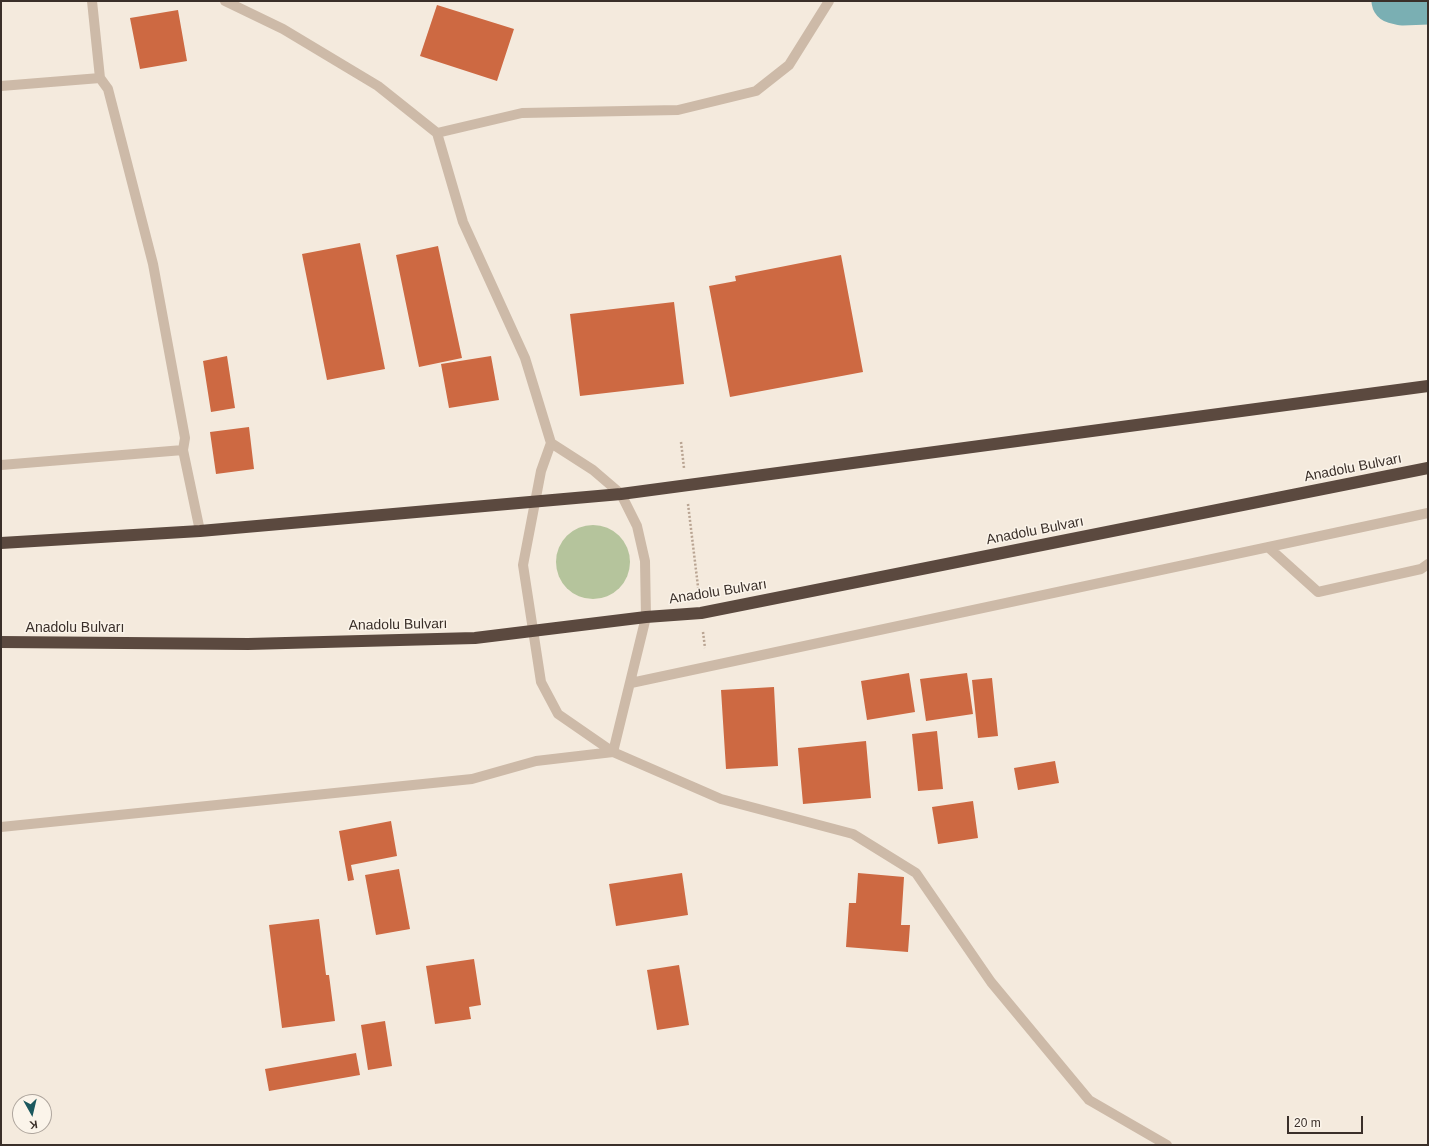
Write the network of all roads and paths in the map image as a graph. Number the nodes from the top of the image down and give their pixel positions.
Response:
1 (92, 1) edge
2 (225, 1) edge
3 (828, 1) edge
4 (100, 78) junction
5 (1, 86) edge
6 (437, 133) junction
7 (1428, 386) edge
8 (681, 442) dead end
9 (551, 443) junction
10 (183, 450) junction
11 (1, 465) edge
12 (1428, 468) edge
13 (686, 484) junction
14 (621, 494) junction
15 (535, 503) junction
16 (1428, 513) edge
17 (200, 531) junction
18 (1, 543) edge
19 (1268, 547) junction
20 (1428, 564) edge
21 (701, 613) junction
22 (646, 617) junction
23 (532, 631) junction
24 (1, 642) edge
25 (707, 667) junction
26 (631, 683) junction
27 (613, 752) junction
28 (1, 827) edge
29 (1167, 1145) edge

1 - 4 street
2 - 6 street
3 - 6 street
4 - 5 street
4 - 10 street
6 - 9 street
7 - 13 highway
8 - 13 path
9 - 14 street
9 - 15 street
10 - 11 street
10 - 17 street
12 - 21 highway, Anadolu Bulvarı
13 - 14 highway
13 - 21 path
14 - 15 highway
14 - 22 street
15 - 17 highway
15 - 23 street
16 - 19 street
17 - 18 highway
19 - 20 street
19 - 25 street
21 - 22 highway, Anadolu Bulvarı
21 - 25 path
22 - 23 highway, Anadolu Bulvarı
22 - 26 street
23 - 24 highway, Anadolu Bulvarı
23 - 27 street
25 - 26 street
26 - 27 street
27 - 28 street
27 - 29 street

